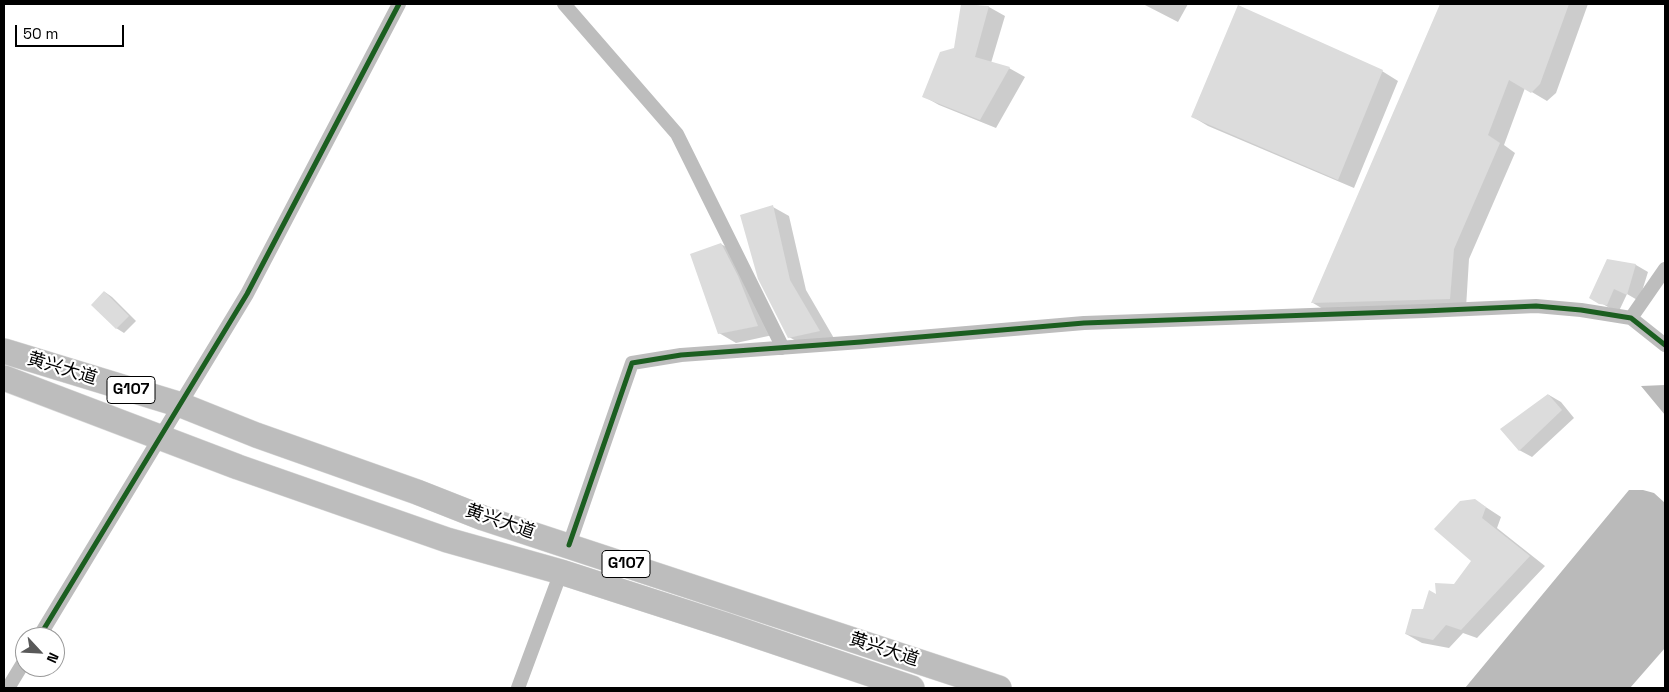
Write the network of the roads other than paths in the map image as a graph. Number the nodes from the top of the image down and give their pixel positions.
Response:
1 (399, 4) edge
2 (564, 4) edge
3 (1665, 269) edge
4 (1631, 318) junction
5 (1665, 345) edge
6 (783, 348) junction
7 (4, 351) edge
8 (4, 378) edge
9 (181, 405) junction
10 (160, 438) junction
11 (314, 456) junction
12 (303, 490) junction
13 (569, 545) junction
14 (561, 572) junction
15 (45, 627) edge
16 (15, 676) edge
17 (8, 688) edge
18 (518, 688) edge
19 (912, 688) edge
20 (999, 688) edge

1 - 9 street
2 - 6 street
3 - 4 street
4 - 5 street
4 - 6 street
6 - 13 street
7 - 9 highway, 黄兴大道 / G107
8 - 10 highway, 黄兴大道 / G107
9 - 10 street
9 - 11 highway, 黄兴大道 / G107
10 - 12 highway, 黄兴大道 / G107
10 - 15 street
11 - 12 highway
11 - 13 highway, 黄兴大道 / G107
12 - 14 highway, 黄兴大道 / G107
13 - 20 highway, 黄兴大道 / G107
14 - 18 street
14 - 19 highway, 黄兴大道 / G107
16 - 17 street

